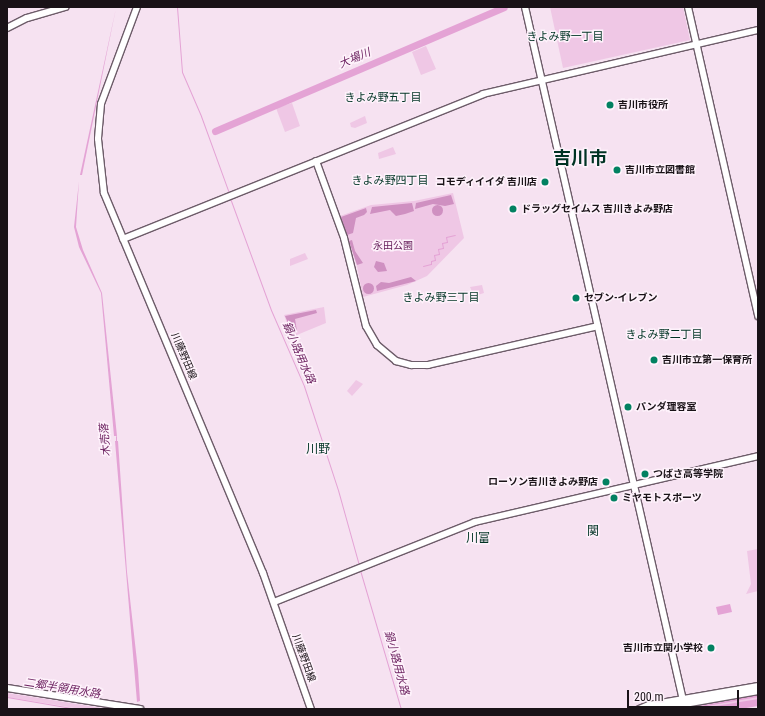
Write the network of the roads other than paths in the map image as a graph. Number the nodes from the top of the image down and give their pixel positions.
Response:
1 (65, 7) edge
2 (137, 7) edge
3 (525, 7) edge
4 (688, 7) edge
5 (7, 28) edge
6 (758, 30) edge
7 (696, 44) junction
8 (542, 79) junction
9 (316, 161) junction
10 (123, 239) junction
11 (758, 316) edge
12 (598, 326) junction
13 (758, 456) edge
14 (634, 485) junction
15 (274, 602) junction
16 (758, 686) edge
17 (7, 688) edge
18 (758, 691) edge
19 (684, 704) edge
20 (140, 709) edge
21 (311, 709) edge
22 (639, 709) edge
23 (656, 709) edge

1 - 5 street
2 - 10 street, 川藤野田線
3 - 8 street
4 - 7 street
6 - 7 street
7 - 8 street
7 - 11 street
8 - 9 street
8 - 12 street
9 - 10 street
9 - 12 street
10 - 15 street, 川藤野田線
12 - 14 street
13 - 14 street
14 - 15 street
14 - 19 street
15 - 21 street, 川藤野田線
16 - 19 street
17 - 20 street
18 - 19 street
19 - 22 street
19 - 23 street

